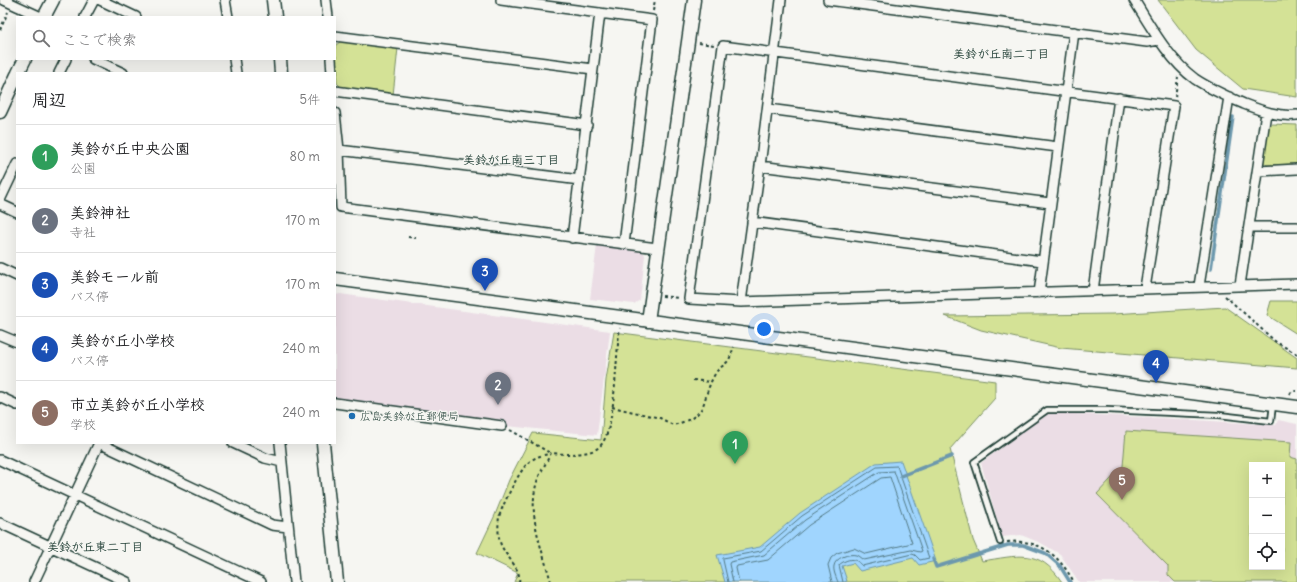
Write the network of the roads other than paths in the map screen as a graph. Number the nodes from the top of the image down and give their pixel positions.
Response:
1 (4, 0) edge
2 (53, 0) edge
3 (94, 0) edge
4 (100, 0) edge
5 (225, 0) edge
6 (273, 0) edge
7 (326, 0) edge
8 (501, 0) edge
9 (694, 0) edge
10 (781, 0) edge
11 (828, 0) edge
12 (1134, 0) edge
13 (840, 1) edge
14 (545, 3) edge
15 (600, 13) junction
16 (39, 16) edge
17 (45, 16) edge
18 (86, 16) edge
19 (134, 16) edge
20 (228, 16) edge
21 (275, 16) edge
22 (328, 16) edge
23 (1074, 32) junction
24 (336, 36) edge
25 (1159, 40) junction
26 (775, 53) junction
27 (25, 60) edge
28 (66, 60) edge
29 (95, 60) edge
30 (234, 60) edge
31 (280, 60) edge
32 (331, 60) edge
33 (593, 69) junction
34 (19, 72) edge
35 (60, 72) edge
36 (121, 72) edge
37 (236, 72) edge
38 (281, 72) edge
39 (332, 72) edge
40 (16, 78) edge
41 (336, 91) edge
42 (1065, 91) junction
43 (1229, 97) junction
44 (1118, 98) junction
45 (768, 109) junction
46 (0, 112) edge
47 (1266, 113) junction
48 (1297, 116) edge
49 (336, 122) edge
50 (586, 125) junction
51 (1058, 147) junction
52 (339, 150) junction
53 (16, 166) edge
54 (760, 166) junction
55 (1297, 169) edge
56 (1258, 171) junction
57 (580, 180) junction
58 (0, 200) edge
59 (1050, 203) junction
60 (0, 204) edge
61 (16, 212) edge
62 (752, 222) junction
63 (1248, 227) junction
64 (1297, 227) edge
65 (572, 238) junction
66 (624, 244) junction
67 (658, 248) junction
68 (1042, 261) junction
69 (0, 268) edge
70 (16, 276) edge
71 (336, 279) edge
72 (1297, 284) edge
73 (1240, 285) junction
74 (1199, 286) junction
75 (1145, 288) junction
76 (1093, 291) junction
77 (1039, 293) junction
78 (741, 302) junction
79 (648, 321) junction
80 (0, 335) edge
81 (16, 342) edge
82 (0, 397) edge
83 (336, 403) edge
84 (1274, 404) junction
85 (16, 405) edge
86 (1297, 407) edge
87 (502, 426) road end
88 (99, 444) edge
89 (101, 444) edge
90 (234, 444) edge
91 (280, 444) edge
92 (323, 444) edge
93 (0, 460) edge
94 (282, 462) junction
95 (75, 495) junction
96 (0, 523) edge
97 (288, 527) junction
98 (1000, 542) road end
99 (51, 547) junction
100 (34, 582) edge
101 (128, 582) edge
102 (261, 582) edge
103 (294, 582) edge
104 (337, 582) edge

1 - 16 street
2 - 17 street
3 - 18 street
4 - 19 street
5 - 20 street
6 - 21 street
7 - 22 street
8 - 14 street
9 - 67 street
10 - 26 street
11 - 13 street
12 - 25 street
13 - 23 street
14 - 15 street
15 - 33 street
15 - 66 street
23 - 25 street
23 - 42 street
24 - 33 street
25 - 43 street
26 - 42 street
26 - 45 street
26 - 78 street
27 - 34 street
28 - 35 street
29 - 36 street
30 - 37 street
31 - 38 street
32 - 39 street
33 - 50 street
40 - 46 street
41 - 50 street
42 - 44 street
42 - 51 street
43 - 47 street
43 - 74 street
44 - 75 street
44 - 76 street
45 - 51 street
45 - 54 street
47 - 48 street
47 - 56 street
49 - 52 street
50 - 57 street
51 - 59 street
52 - 57 street
52 - 65 street
53 - 58 street
54 - 59 street
54 - 62 street
55 - 56 street
56 - 63 street
57 - 65 street
59 - 68 street
60 - 61 street
62 - 68 street
62 - 78 street
63 - 64 street
63 - 73 street
65 - 66 street
66 - 67 street
67 - 79 street
68 - 77 street
69 - 70 street
71 - 79 street
72 - 73 street
73 - 74 street
74 - 75 street
75 - 76 street
76 - 77 street
77 - 78 street
79 - 84 street
80 - 81 street
82 - 85 street
83 - 87 street
84 - 86 street
84 - 98 lane
88 - 95 street
89 - 97 street
90 - 94 street
91 - 94 street
92 - 104 street
93 - 95 street
94 - 97 street
95 - 99 street
95 - 102 street
96 - 99 street
97 - 103 street
99 - 100 street
99 - 101 street

